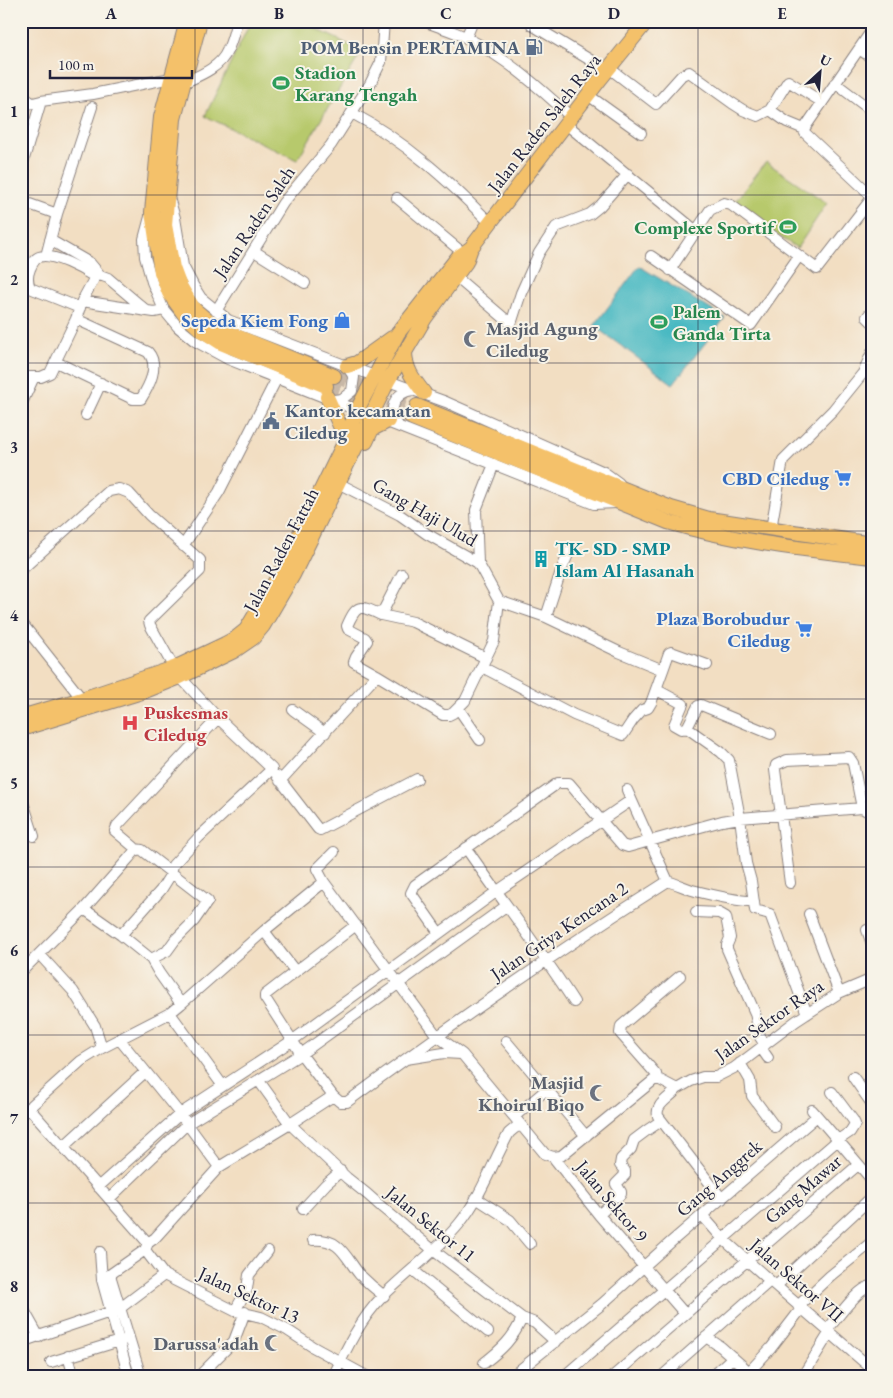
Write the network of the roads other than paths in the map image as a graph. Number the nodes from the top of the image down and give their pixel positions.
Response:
1 (187, 21) edge
2 (200, 21) edge
3 (238, 21) edge
4 (384, 21) edge
5 (424, 21) edge
6 (473, 21) edge
7 (647, 21) edge
8 (532, 25) dead end
9 (872, 30) edge
10 (466, 38) junction
11 (859, 49) junction
12 (872, 58) edge
13 (608, 69) junction
14 (177, 80) junction
15 (835, 83) junction
16 (21, 95) edge
17 (588, 95) junction
18 (822, 102) junction
19 (31, 103) edge
20 (92, 107) dead end
21 (770, 110) junction
22 (872, 111) edge
23 (352, 113) junction
24 (568, 120) junction
25 (804, 129) junction
26 (641, 133) dead end
27 (21, 169) edge
28 (628, 174) junction
29 (168, 197) junction
30 (872, 197) edge
31 (397, 198) dead end
32 (21, 201) edge
33 (152, 212) junction
34 (57, 214) junction
35 (490, 223) junction
36 (695, 230) junction
37 (50, 240) junction
38 (254, 251) junction
39 (467, 251) junction
40 (46, 256) junction
41 (650, 256) dead end
42 (799, 256) junction
43 (670, 270) junction
44 (97, 276) junction
45 (456, 277) junction
46 (25, 283) edge
47 (305, 283) dead end
48 (81, 305) junction
49 (164, 310) junction
50 (147, 311) junction
51 (872, 311) edge
52 (216, 312) junction
53 (76, 319) junction
54 (872, 322) edge
55 (398, 333) junction
56 (405, 351) junction
57 (872, 352) edge
58 (56, 362) junction
59 (347, 366) junction
60 (374, 376) junction
61 (21, 377) edge
62 (34, 378) junction
63 (277, 378) junction
64 (388, 381) junction
65 (101, 383) junction
66 (330, 390) junction
67 (418, 392) junction
68 (21, 405) edge
69 (357, 410) junction
70 (86, 415) dead end
71 (371, 415) junction
72 (393, 423) junction
73 (346, 439) junction
74 (494, 464) junction
75 (347, 465) junction
76 (338, 483) junction
77 (632, 493) junction
78 (622, 503) junction
79 (771, 530) junction
80 (872, 544) edge
81 (183, 546) junction
82 (570, 552) dead end
83 (872, 557) edge
84 (478, 563) junction
85 (21, 570) edge
86 (288, 573) junction
87 (402, 574) dead end
88 (499, 602) junction
89 (381, 615) junction
90 (546, 617) junction
91 (21, 622) edge
92 (484, 663) junction
93 (707, 665) dead end
94 (663, 670) junction
95 (177, 672) junction
96 (376, 676) junction
97 (656, 690) junction
98 (82, 700) junction
99 (458, 708) junction
100 (293, 710) dead end
101 (21, 717) edge
102 (218, 718) junction
103 (687, 728) junction
104 (21, 729) edge
105 (325, 733) junction
106 (771, 734) dead end
107 (480, 740) dead end
108 (272, 769) junction
109 (417, 779) dead end
110 (280, 781) junction
111 (627, 790) dead end
112 (21, 796) edge
113 (630, 801) junction
114 (862, 808) junction
115 (782, 814) junction
116 (872, 814) edge
117 (740, 818) junction
118 (600, 820) junction
119 (34, 836) dead end
120 (650, 842) junction
121 (466, 848) junction
122 (135, 849) junction
123 (334, 852) dead end
124 (171, 874) junction
125 (666, 881) junction
126 (324, 882) junction
127 (790, 884) dead end
128 (496, 892) junction
129 (754, 901) junction
130 (506, 906) junction
131 (84, 909) junction
132 (696, 912) dead end
133 (809, 914) dead end
134 (356, 925) junction
135 (867, 930) dead end
136 (264, 931) junction
137 (439, 933) junction
138 (121, 935) junction
139 (872, 944) edge
140 (40, 955) junction
141 (151, 959) junction
142 (547, 959) junction
143 (389, 969) junction
144 (21, 972) edge
145 (295, 972) junction
146 (680, 976) dead end
147 (872, 979) edge
148 (400, 984) junction
149 (839, 992) junction
150 (574, 1002) dead end
151 (181, 1004) junction
152 (170, 1013) junction
153 (807, 1014) junction
154 (437, 1036) junction
155 (120, 1040) junction
156 (293, 1040) junction
157 (506, 1041) dead end
158 (763, 1047) junction
159 (102, 1048) junction
160 (301, 1054) junction
161 (462, 1054) junction
162 (768, 1058) dead end
163 (404, 1059) junction
164 (740, 1063) junction
165 (145, 1072) junction
166 (854, 1077) dead end
167 (657, 1079) junction
168 (259, 1080) junction
169 (223, 1086) junction
170 (547, 1089) junction
171 (677, 1089) junction
172 (832, 1092) dead end
173 (333, 1096) junction
174 (872, 1104) edge
175 (25, 1112) edge
176 (180, 1114) junction
177 (518, 1121) junction
178 (661, 1121) junction
179 (187, 1124) junction
180 (290, 1124) junction
181 (775, 1127) dead end
182 (586, 1136) junction
183 (838, 1140) junction
184 (63, 1147) junction
185 (553, 1157) junction
186 (858, 1165) junction
187 (219, 1167) junction
188 (341, 1171) junction
189 (872, 1180) edge
190 (98, 1187) junction
191 (872, 1197) edge
192 (476, 1198) junction
193 (109, 1199) junction
194 (722, 1199) junction
195 (303, 1209) dead end
196 (600, 1215) junction
197 (702, 1215) junction
198 (723, 1239) junction
199 (313, 1240) dead end
200 (872, 1242) edge
201 (530, 1244) dead end
202 (147, 1247) junction
203 (433, 1250) junction
204 (268, 1251) dead end
205 (100, 1252) dead end
206 (748, 1260) junction
207 (644, 1266) junction
208 (413, 1270) junction
209 (164, 1275) junction
210 (106, 1277) junction
211 (773, 1284) junction
212 (872, 1286) edge
213 (664, 1288) junction
214 (384, 1296) junction
215 (21, 1305) edge
216 (799, 1308) junction
217 (115, 1310) junction
218 (240, 1311) junction
219 (685, 1314) junction
220 (522, 1318) junction
221 (828, 1331) junction
222 (488, 1332) dead end
223 (39, 1337) junction
224 (706, 1337) junction
225 (124, 1340) junction
226 (21, 1342) edge
227 (556, 1342) junction
228 (68, 1356) junction
229 (733, 1357) junction
230 (51, 1362) dead end
231 (340, 1362) junction
232 (484, 1364) dead end
233 (870, 1364) edge
234 (752, 1374) edge
235 (74, 1377) edge
236 (129, 1377) edge
237 (141, 1377) edge
238 (198, 1377) edge
239 (333, 1377) edge
240 (368, 1377) edge
241 (512, 1377) edge
242 (563, 1377) edge
243 (612, 1377) edge
244 (661, 1377) edge
245 (711, 1377) edge
246 (802, 1377) edge
247 (867, 1377) edge

1 - 14 main road
2 - 14 main road
3 - 14 street
4 - 23 street, Jalan Raden Saleh
5 - 10 street
6 - 10 street
7 - 13 main road, Jalan Raden Saleh Raya
8 - 13 street
9 - 11 street
10 - 24 street
11 - 12 street
11 - 15 street
13 - 17 main road, Jalan Raden Saleh Raya
13 - 21 street
14 - 19 street
14 - 29 main road
14 - 33 main road
15 - 18 street
15 - 22 street
16 - 19 street
17 - 24 main road, Jalan Raden Saleh Raya
17 - 26 street
18 - 21 street
18 - 25 street
19 - 27 street
20 - 34 street
21 - 25 street
23 - 35 street
23 - 38 street, Jalan Raden Saleh
24 - 28 street
24 - 35 main road, Jalan Raden Saleh Raya
25 - 30 street
28 - 36 street
28 - 45 street
29 - 52 street
29 - 66 main road
30 - 42 street
31 - 39 street
32 - 34 street
33 - 49 street
33 - 66 main road
34 - 37 street
35 - 39 main road, Jalan Raden Saleh Raya
36 - 42 street
36 - 43 street
37 - 40 street
37 - 44 street
38 - 47 street
38 - 52 street, Jalan Raden Saleh
39 - 45 main road, Jalan Raden Saleh Raya
39 - 55 main road, Jalan Raden Saleh Raya
40 - 44 street
40 - 46 street
41 - 43 street
42 - 43 street
44 - 48 street
44 - 50 street
45 - 56 main road, Jalan Raden Saleh Raya
46 - 48 street
48 - 50 street
48 - 53 street
49 - 50 street
49 - 63 street
51 - 54 street
52 - 59 street
53 - 58 street
53 - 65 street
55 - 59 main road
55 - 60 main road, Jalan Raden Saleh Raya
56 - 64 main road, Jalan Raden Saleh Raya
56 - 67 main road
57 - 79 street
58 - 62 street
58 - 65 street
59 - 60 street
59 - 66 street
60 - 64 street
60 - 69 main road, Jalan Raden Saleh Raya
61 - 62 street
62 - 68 street
63 - 66 street
63 - 81 street
64 - 67 street
64 - 71 main road, Jalan Raden Saleh Raya
65 - 70 street
66 - 69 street
66 - 73 main road
67 - 72 street
67 - 77 street
69 - 71 street
69 - 73 main road, Jalan Raden Fattah
71 - 72 street
71 - 75 main road, Jalan Raden Fattah
72 - 74 street
72 - 75 main road
73 - 86 main road, Jalan Raden Fattah
74 - 78 street
74 - 84 street
75 - 76 main road, Jalan Raden Fattah
76 - 84 street, Gang Haji Ulud
76 - 86 main road, Jalan Raden Fattah
77 - 78 main road
77 - 79 main road
78 - 83 main road
79 - 80 main road
81 - 85 street
81 - 95 street
82 - 90 street
84 - 88 street, Gang Haji Ulud
86 - 95 main road, Jalan Raden Fattah
87 - 89 street
88 - 90 street
88 - 92 street
89 - 92 street
89 - 96 street
90 - 94 street
91 - 98 street
92 - 97 street
92 - 99 street
93 - 94 street
94 - 97 street
95 - 98 main road, Jalan Raden Fattah
95 - 102 street
95 - 104 main road, Jalan Raden Fattah
96 - 99 street
96 - 105 street
97 - 103 street
98 - 101 main road, Jalan Raden Fattah
99 - 107 street
100 - 105 street
102 - 108 street
102 - 122 street
103 - 106 street
103 - 117 street
105 - 110 street
108 - 110 street
108 - 124 street
109 - 110 street
111 - 113 street
112 - 119 street
113 - 118 street
113 - 120 street
114 - 115 street
114 - 115 street
114 - 116 street
115 - 117 street
115 - 127 street
117 - 120 street
117 - 129 street
118 - 120 street
118 - 121 street
118 - 128 street
120 - 125 street
121 - 128 street
121 - 137 street
122 - 124 street
122 - 131 street
123 - 126 street
124 - 138 street
124 - 141 street
125 - 129 street
125 - 142 street, Jalan Griya Kencana 2
126 - 134 street
126 - 136 street
128 - 130 street
128 - 137 street
129 - 153 street
130 - 142 street
130 - 148 street
131 - 138 street
131 - 140 street
132 - 158 street
133 - 149 street
134 - 143 street
134 - 145 street
135 - 139 street
136 - 145 street
136 - 151 street
137 - 143 street
138 - 141 street
140 - 144 street
140 - 159 street
141 - 151 street
142 - 150 street
142 - 154 street, Jalan Griya Kencana 2
143 - 148 street
143 - 156 street
145 - 156 street
146 - 167 street
147 - 149 street, Jalan Sektor Raya
148 - 154 street
148 - 160 street
149 - 153 street, Jalan Sektor Raya
151 - 152 street
152 - 155 street
152 - 169 street
153 - 158 street, Jalan Sektor Raya
154 - 161 street
154 - 163 street, Jalan Griya Kencana 2
155 - 159 street
155 - 165 street
156 - 160 street
156 - 169 street
157 - 170 street
158 - 162 street
158 - 164 street, Jalan Sektor Raya
159 - 175 street
160 - 168 street
160 - 173 street
161 - 163 street, Jalan Griya Kencana 2
161 - 177 street
163 - 173 street, Jalan Griya Kencana 2
164 - 171 street, Jalan Sektor Raya
164 - 181 street
165 - 176 street
165 - 184 street
166 - 174 street
167 - 171 street
167 - 182 street
168 - 179 street
168 - 180 street
169 - 176 street
170 - 177 street
170 - 182 street
171 - 178 street, Jalan Sektor Raya
172 - 183 street
173 - 180 street
175 - 184 street
176 - 179 street
176 - 190 street
177 - 185 street
177 - 192 street
178 - 194 street
178 - 196 street
179 - 187 street
179 - 193 street
180 - 187 street
180 - 188 street, Jalan Sektor 11
182 - 185 street
183 - 186 street
183 - 194 street, Gang Anggrek
183 - 198 street
184 - 190 street
185 - 196 street, Jalan Sektor 9
186 - 189 street
186 - 206 street, Gang Mawar
187 - 202 street
188 - 195 street
188 - 203 street, Jalan Sektor 11
190 - 193 street
191 - 211 street
192 - 201 street
192 - 203 street
193 - 202 street
194 - 197 street, Gang Anggrek
196 - 207 street, Jalan Sektor 9
197 - 198 street, Jalan Sektor VII
197 - 207 street, Gang Anggrek
198 - 206 street, Jalan Sektor VII
198 - 213 street
199 - 214 street
200 - 216 street
202 - 209 street
202 - 210 street
203 - 208 street
203 - 220 street, Jalan Sektor 11
204 - 218 street
205 - 210 street
206 - 211 street, Jalan Sektor VII
206 - 219 street, Gang Mawar
207 - 213 street, Jalan Sektor 9
207 - 227 street, Gang Anggrek
208 - 214 street
208 - 222 street
209 - 217 street
209 - 218 street, Jalan Sektor 13
210 - 217 street
211 - 216 street, Jalan Sektor VII
211 - 224 street
212 - 221 street
213 - 219 street, Jalan Sektor 9
213 - 242 street
214 - 231 street
215 - 223 street
216 - 221 street, Jalan Sektor VII
216 - 234 street
217 - 223 street
217 - 225 street
218 - 231 street, Jalan Sektor 13
218 - 238 street
219 - 243 street, Gang Mawar
220 - 227 street, Jalan Sektor 11
220 - 232 street
221 - 233 street, Jalan Sektor VII
221 - 246 street
223 - 226 street
224 - 229 street
224 - 244 street
225 - 228 street
225 - 236 street
225 - 237 street
227 - 241 street, Gang Anggrek
228 - 230 street
228 - 235 street
229 - 234 street
229 - 245 street
231 - 239 street
231 - 240 street, Jalan Sektor 13
233 - 247 street

